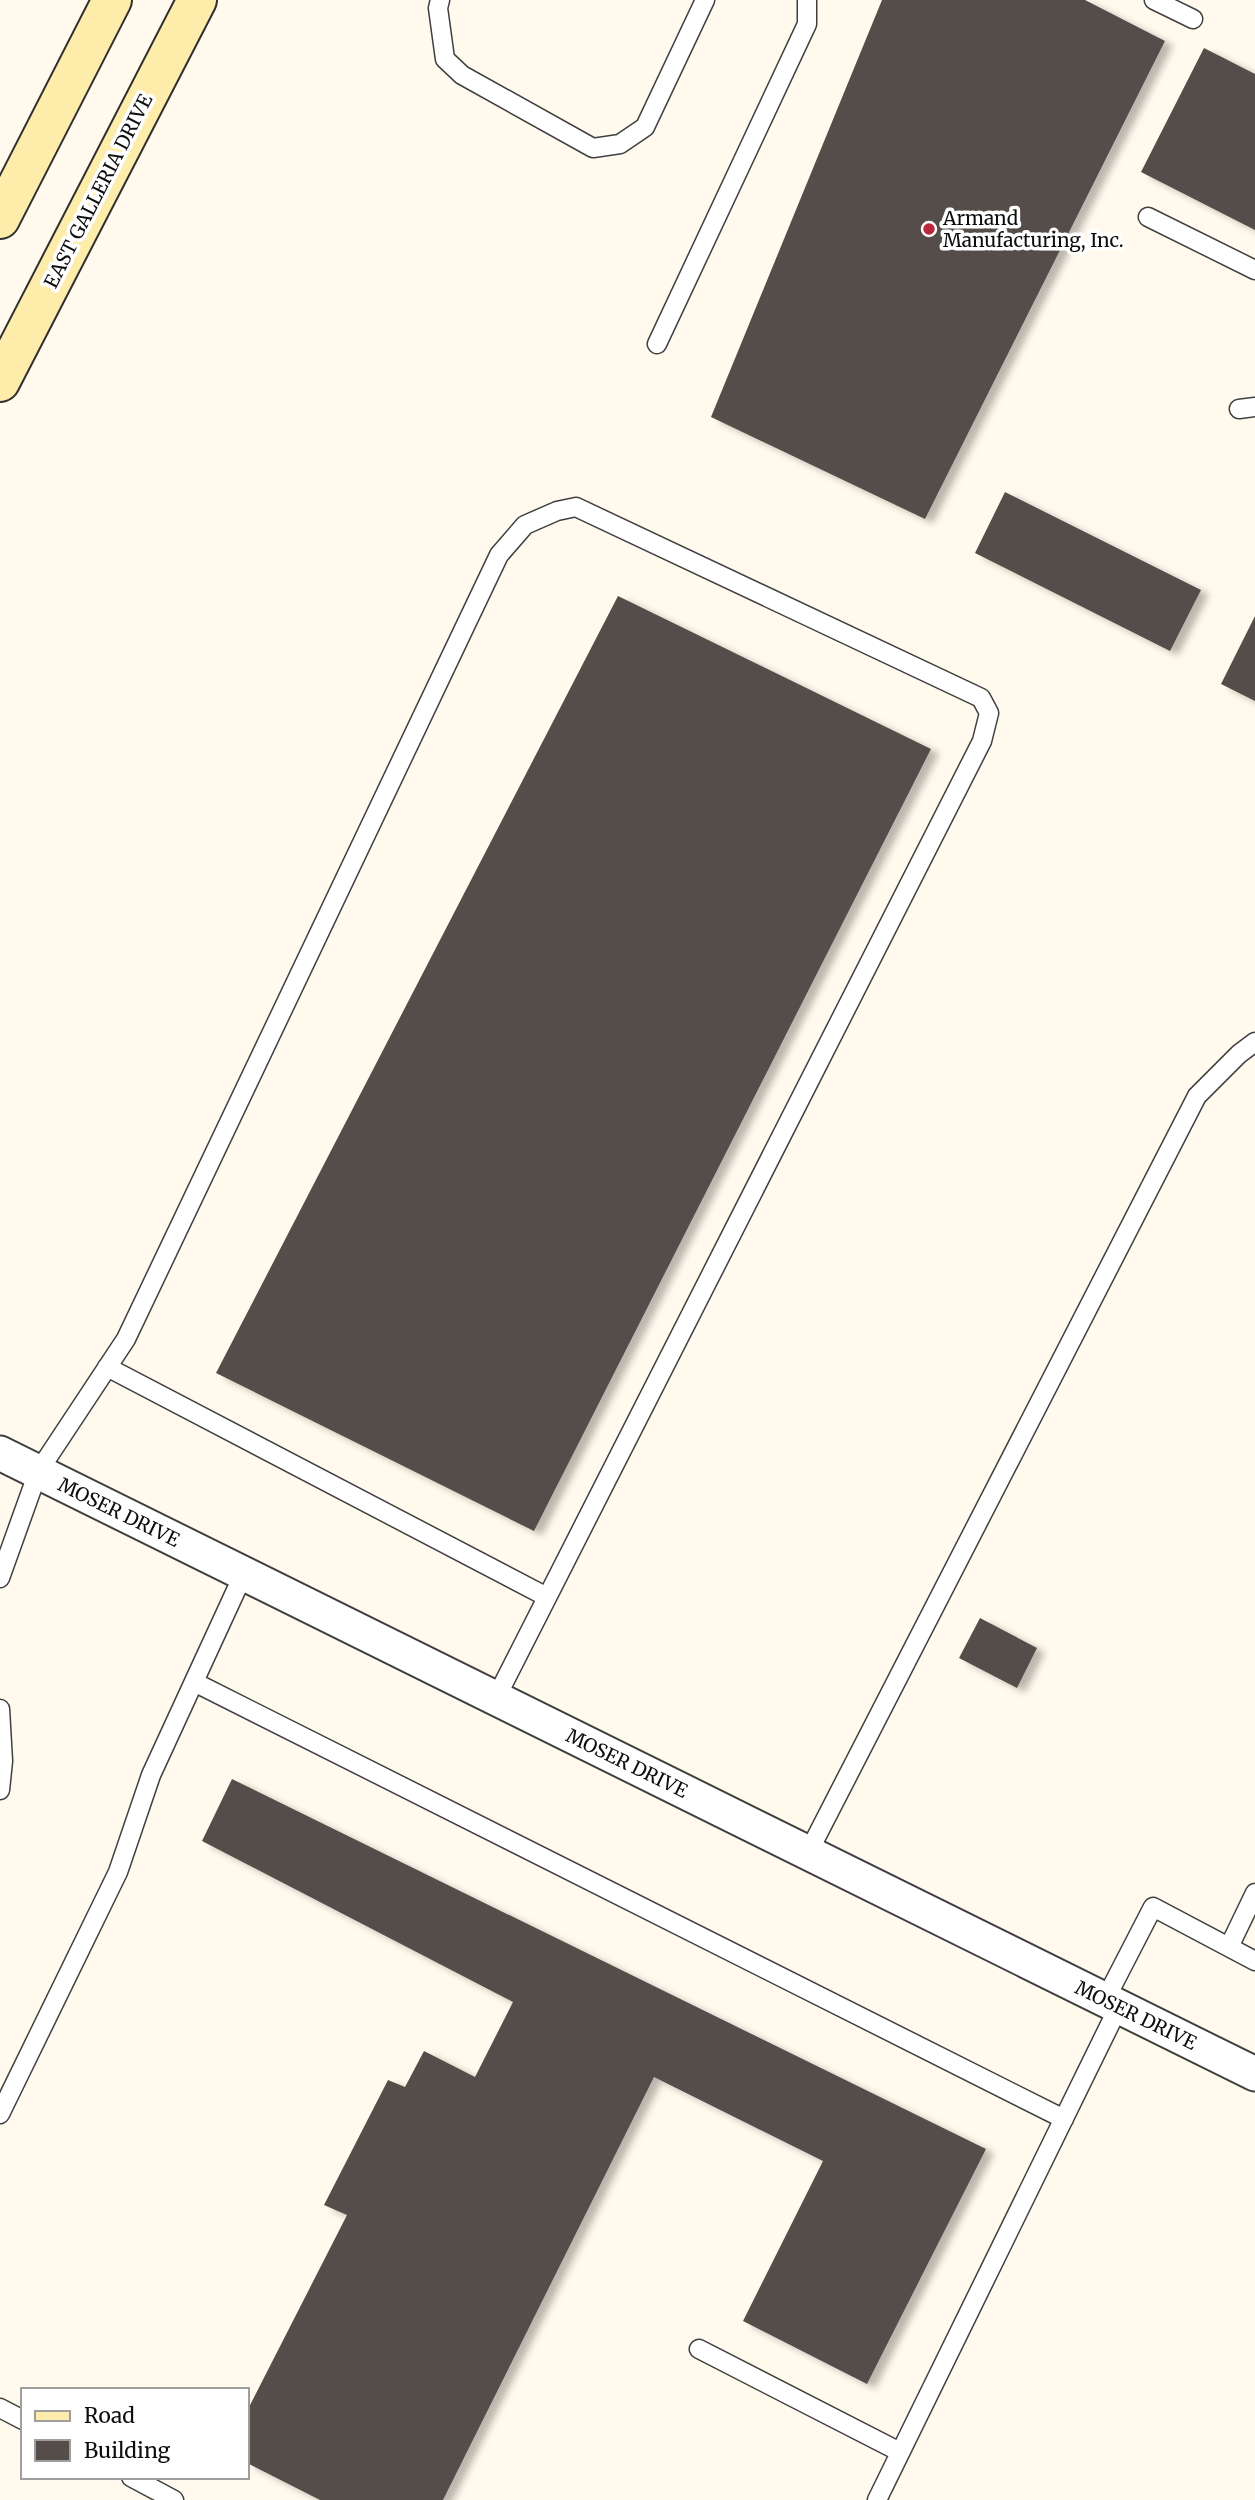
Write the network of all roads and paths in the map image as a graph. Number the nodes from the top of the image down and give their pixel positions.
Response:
1 (112, 0) edge
2 (197, 0) edge
3 (440, 0) edge
4 (705, 0) edge
5 (807, 0) edge
6 (1154, 0) edge
7 (1193, 19) dead end
8 (1148, 217) dead end
9 (0, 219) edge
10 (1255, 270) edge
11 (657, 344) dead end
12 (0, 382) edge
13 (1255, 1042) edge
14 (107, 1367) junction
15 (0, 1453) edge
16 (38, 1472) junction
17 (244, 1573) junction
18 (0, 1578) edge
19 (547, 1597) junction
20 (194, 1682) junction
21 (496, 1698) junction
22 (0, 1709) edge
23 (0, 1790) edge
24 (808, 1853) junction
25 (1255, 1894) edge
26 (1229, 1947) junction
27 (1255, 1961) edge
28 (1112, 2003) junction
29 (1255, 2074) edge
30 (0, 2114) edge
31 (1064, 2119) junction
32 (699, 2349) dead end
33 (0, 2408) edge
34 (21, 2419) edge
35 (900, 2452) junction
36 (135, 2479) edge
37 (174, 2500) edge
38 (877, 2500) edge

1 - 9 main road
2 - 12 main road, EAST GALLERIA DRIVE
3 - 4 lane
5 - 11 lane
6 - 7 lane
8 - 10 lane
13 - 24 lane
14 - 16 lane
14 - 19 lane
14 - 19 lane
15 - 16 street, MOSER DRIVE
16 - 17 street, MOSER DRIVE
16 - 18 lane
17 - 20 lane
17 - 21 street, MOSER DRIVE
19 - 21 lane
20 - 30 lane
20 - 31 lane
21 - 24 street, MOSER DRIVE
22 - 23 lane
24 - 28 street, MOSER DRIVE
25 - 26 lane
26 - 27 lane
26 - 28 lane
28 - 29 street, MOSER DRIVE
28 - 31 lane
31 - 35 lane
32 - 35 lane
33 - 34 lane
35 - 38 lane
36 - 37 lane

